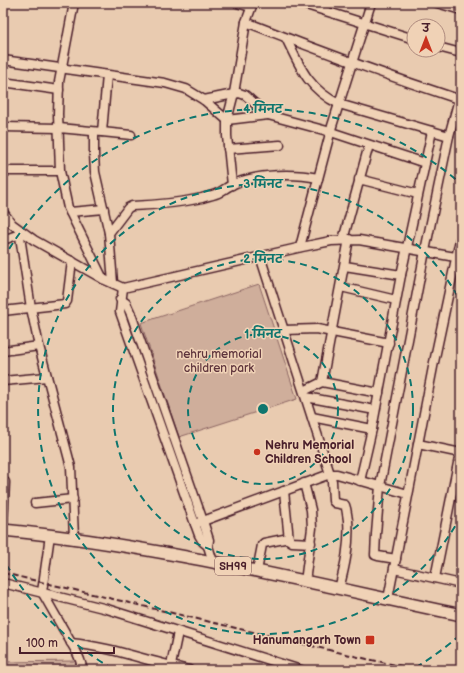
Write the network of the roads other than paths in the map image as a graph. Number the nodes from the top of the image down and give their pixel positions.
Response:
1 (74, 3) edge
2 (300, 3) edge
3 (371, 3) edge
4 (437, 3) edge
5 (246, 4) edge
6 (461, 10) edge
7 (246, 22) junction
8 (365, 23) junction
9 (406, 36) edge
10 (286, 38) junction
11 (446, 49) edge
12 (461, 53) edge
13 (3, 60) edge
14 (353, 63) junction
15 (61, 68) junction
16 (107, 75) junction
17 (3, 82) edge
18 (59, 90) junction
19 (234, 93) junction
20 (460, 99) edge
21 (204, 100) junction
22 (340, 104) junction
23 (268, 115) junction
24 (227, 120) junction
25 (3, 127) edge
26 (59, 128) junction
27 (432, 131) junction
28 (98, 132) junction
29 (331, 132) junction
30 (130, 135) dead end
31 (449, 136) junction
32 (369, 144) junction
33 (280, 146) dead end
34 (228, 149) junction
35 (425, 163) junction
36 (3, 171) edge
37 (60, 171) junction
38 (318, 178) junction
39 (359, 178) junction
40 (232, 185) junction
41 (418, 194) junction
42 (104, 209) junction
43 (3, 212) edge
44 (70, 212) junction
45 (20, 232) junction
46 (109, 232) junction
47 (461, 235) edge
48 (3, 240) edge
49 (346, 240) junction
50 (300, 247) junction
51 (407, 248) junction
52 (425, 251) junction
53 (260, 256) junction
54 (458, 257) edge
55 (72, 261) junction
56 (345, 266) junction
57 (401, 275) junction
58 (103, 279) junction
59 (113, 284) junction
60 (341, 287) junction
61 (123, 288) junction
62 (120, 299) junction
63 (396, 300) junction
64 (31, 308) junction
65 (3, 311) edge
66 (284, 330) junction
67 (332, 332) junction
68 (389, 343) junction
69 (39, 346) junction
70 (3, 351) edge
71 (47, 377) junction
72 (3, 381) edge
73 (322, 382) junction
74 (378, 393) junction
75 (305, 394) junction
76 (375, 410) junction
77 (312, 417) junction
78 (372, 429) junction
79 (171, 431) junction
80 (163, 434) junction
81 (418, 444) junction
82 (461, 453) edge
83 (330, 474) junction
84 (360, 481) junction
85 (5, 482) dead end
86 (304, 484) junction
87 (380, 486) junction
88 (284, 491) junction
89 (408, 494) junction
90 (73, 499) junction
91 (35, 503) dead end
92 (203, 521) junction
93 (194, 524) junction
94 (3, 529) edge
95 (50, 535) junction
96 (74, 538) junction
97 (289, 538) junction
98 (310, 543) junction
99 (208, 546) junction
100 (396, 559) junction
101 (213, 562) junction
102 (394, 569) junction
103 (257, 571) junction
104 (436, 578) junction
105 (305, 582) junction
106 (3, 583) edge
107 (461, 584) edge
108 (338, 589) junction
109 (42, 592) junction
110 (388, 600) junction
111 (461, 615) edge
112 (178, 632) junction
113 (71, 642) junction
114 (170, 668) edge
115 (83, 670) edge
116 (189, 670) edge
117 (301, 670) edge

1 - 15 street
2 - 8 street
3 - 8 street
4 - 6 street
5 - 7 street
7 - 10 street
7 - 19 street
8 - 9 street
8 - 14 street
10 - 14 street
10 - 22 street
11 - 12 street
13 - 15 street
14 - 20 street
14 - 22 street
15 - 16 street
15 - 18 street
16 - 21 street
16 - 28 street
17 - 18 street
18 - 26 street
19 - 21 street
19 - 23 street
19 - 24 street
20 - 31 street
21 - 24 street
22 - 27 street
22 - 29 street
23 - 24 street
23 - 29 street
24 - 34 street
25 - 26 street
26 - 28 street
26 - 37 street
27 - 31 street
27 - 35 street
28 - 30 street
28 - 42 street
29 - 32 street
29 - 38 street
31 - 52 street
32 - 35 street
32 - 39 street
33 - 34 street
34 - 40 street
35 - 41 street
36 - 37 street
37 - 44 street
38 - 40 street
38 - 50 street
39 - 41 street
39 - 49 street
40 - 46 street
41 - 51 street
42 - 44 street
42 - 46 street
43 - 45 street
44 - 58 street
45 - 48 street
45 - 55 street
45 - 64 street
46 - 59 street
47 - 54 street
49 - 50 street
49 - 51 street
49 - 56 street
50 - 53 street
51 - 52 street
51 - 57 street
52 - 54 street
52 - 87 street
53 - 61 street
53 - 66 street
54 - 81 street
55 - 58 street
55 - 64 street
56 - 57 street
56 - 60 street
57 - 63 street
58 - 59 street
59 - 61 street
60 - 63 street
60 - 67 street
61 - 62 street
62 - 79 street
62 - 80 street
63 - 68 street
64 - 65 street
64 - 69 street
66 - 67 street
66 - 75 street
67 - 68 street
67 - 73 street
68 - 74 street
69 - 70 street
69 - 71 street
71 - 72 street
71 - 90 street
73 - 74 street
73 - 75 street
74 - 76 street
75 - 76 street
75 - 77 street
76 - 78 street
77 - 78 street
77 - 83 street
78 - 84 street
79 - 80 street
79 - 92 street
80 - 93 street
81 - 82 street
81 - 89 street
82 - 104 street
83 - 84 street
83 - 86 street
83 - 108 street
84 - 87 street
85 - 94 street
86 - 88 street
86 - 98 street
87 - 89 street
87 - 100 street
88 - 92 street
88 - 97 street
89 - 100 street
90 - 91 street
90 - 96 street
92 - 93 street
92 - 99 street
93 - 99 street
94 - 95 main road, SH99
95 - 96 main road, SH99
95 - 109 street
96 - 101 main road, SH99
97 - 98 street
97 - 103 street
98 - 105 street
99 - 101 street
100 - 102 street
101 - 103 main road, SH99
102 - 104 street
102 - 110 street
103 - 105 main road, SH99
104 - 107 street
105 - 108 main road, SH99
106 - 109 street
108 - 110 main road, SH99
109 - 112 street
109 - 113 street
110 - 111 main road, SH99
112 - 114 street
112 - 117 street
113 - 114 street
113 - 115 street
114 - 116 street

